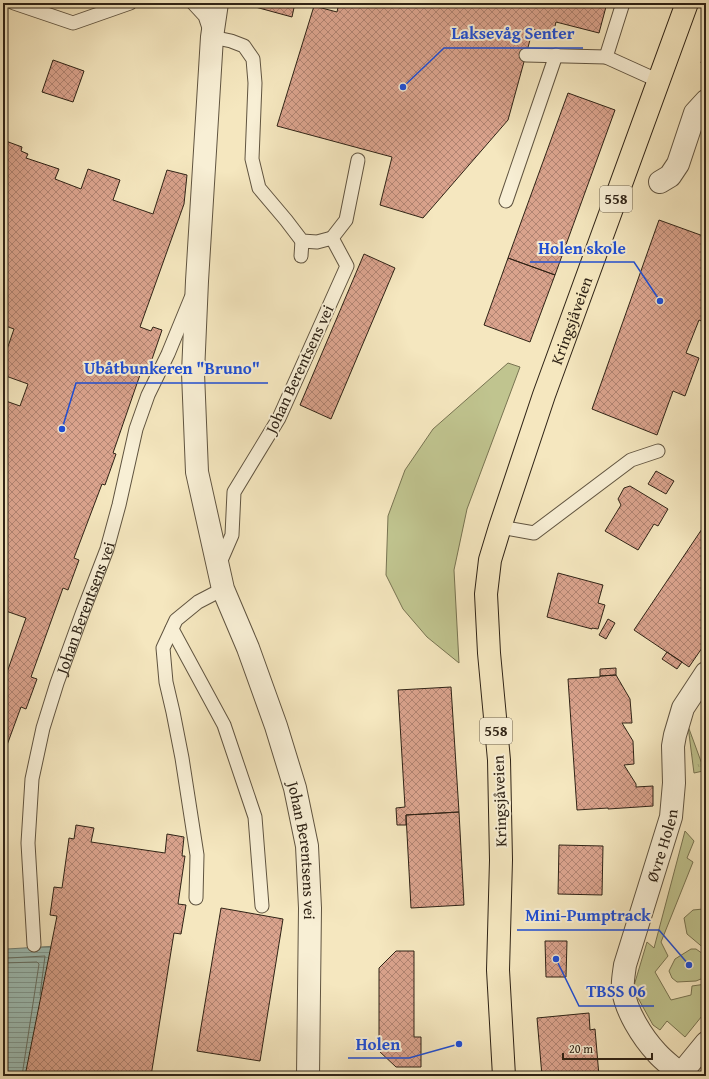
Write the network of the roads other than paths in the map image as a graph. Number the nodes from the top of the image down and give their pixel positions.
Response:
1 (14, 3) edge
2 (130, 3) edge
3 (193, 3) edge
4 (217, 3) edge
5 (623, 3) edge
6 (687, 3) edge
7 (212, 37) junction
8 (526, 55) dead end
9 (556, 55) junction
10 (606, 57) junction
11 (659, 81) junction
12 (706, 101) edge
13 (358, 160) dead end
14 (660, 182) dead end
15 (506, 200) dead end
16 (332, 238) junction
17 (302, 241) junction
18 (301, 256) dead end
19 (197, 281) junction
20 (658, 451) dead end
21 (500, 527) junction
22 (218, 566) junction
23 (223, 590) junction
24 (172, 629) junction
25 (706, 673) edge
26 (196, 898) dead end
27 (262, 906) dead end
28 (34, 945) dead end
29 (706, 1043) edge
30 (680, 1075) edge
31 (308, 1076) edge
32 (504, 1076) edge

1 - 2 lane
3 - 7 lane, Johan Berentsens vei
4 - 7 street, Johan Berentsens vei
5 - 10 lane
6 - 11 main road, Kringsjåveien / 558
7 - 17 lane
7 - 19 street, Johan Berentsens vei
8 - 9 lane
9 - 10 lane
9 - 15 lane
10 - 11 lane
11 - 21 main road, Kringsjåveien / 558
12 - 14 street
13 - 16 lane
16 - 17 lane
16 - 22 lane, Johan Berentsens vei
17 - 18 lane
19 - 22 street, Johan Berentsens vei
19 - 28 lane, Johan Berentsens vei
20 - 21 lane
21 - 32 main road, Kringsjåveien / 558
22 - 23 street, Johan Berentsens vei
23 - 24 lane
23 - 31 street, Johan Berentsens vei
24 - 26 lane
24 - 27 lane
25 - 30 street, Øvre Holen
29 - 30 street, Øvre Holen

